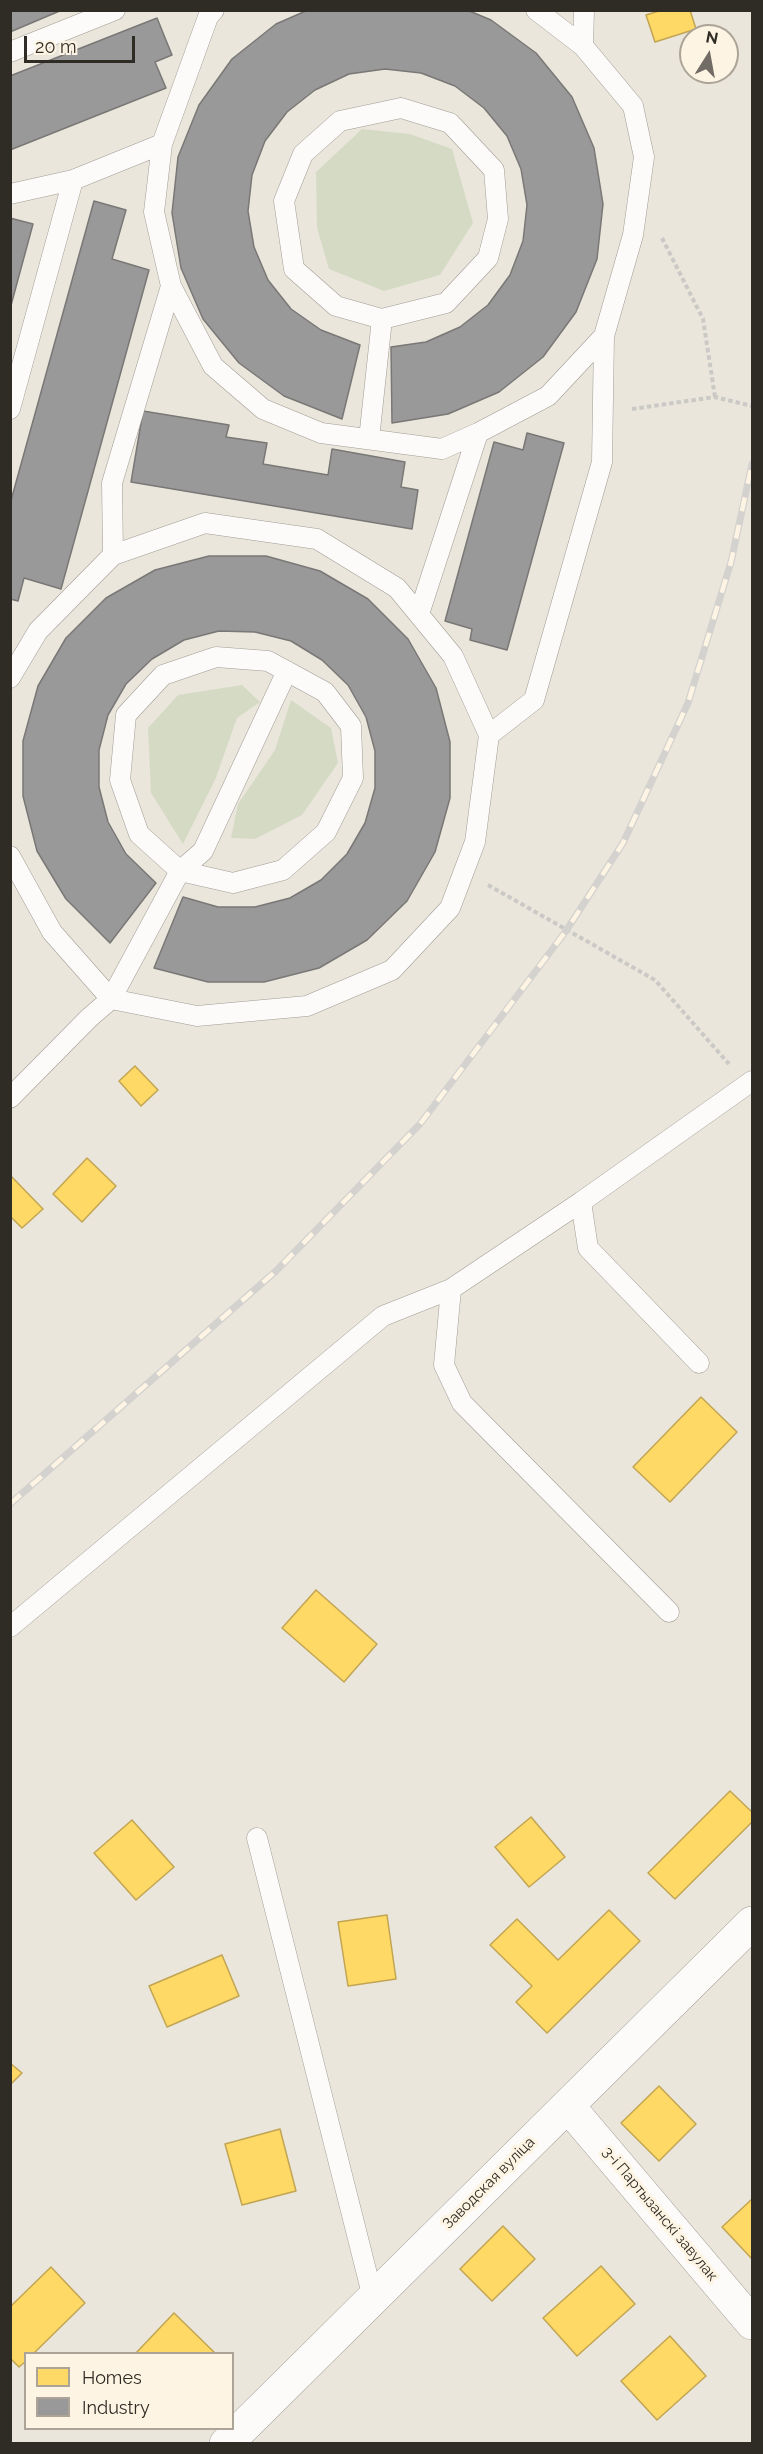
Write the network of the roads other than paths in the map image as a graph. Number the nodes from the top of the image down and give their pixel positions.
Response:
1 (115, 10) edge
2 (214, 10) edge
3 (536, 10) edge
4 (584, 10) edge
5 (583, 46) junction
6 (10, 52) edge
7 (162, 144) junction
8 (73, 180) junction
9 (10, 194) edge
10 (171, 286) junction
11 (382, 319) junction
12 (603, 336) junction
13 (10, 409) edge
14 (478, 433) junction
15 (369, 439) junction
16 (114, 555) junction
17 (419, 614) junction
18 (287, 671) junction
19 (10, 678) edge
20 (489, 735) junction
21 (10, 856) edge
22 (180, 871) junction
23 (111, 999) junction
24 (750, 1083) edge
25 (10, 1098) edge
26 (581, 1202) junction
27 (451, 1289) junction
28 (699, 1363) dead end
29 (669, 1612) dead end
30 (10, 1627) edge
31 (257, 1838) dead end
32 (753, 1923) edge
33 (568, 2106) junction
34 (373, 2298) junction
35 (753, 2323) edge
36 (226, 2444) edge

1 - 6 lane
2 - 7 lane
3 - 5 lane
4 - 5 lane
5 - 12 lane
7 - 8 lane
7 - 10 lane
8 - 9 lane
8 - 13 lane
10 - 15 lane
10 - 16 lane
11 - 11 lane
11 - 15 lane
12 - 14 lane
12 - 20 lane
14 - 15 lane
14 - 17 lane
16 - 17 lane
16 - 19 lane
17 - 20 lane
18 - 22 lane
18 - 22 lane
18 - 22 lane
20 - 23 lane
21 - 23 lane
22 - 23 lane
23 - 25 lane
24 - 26 lane
26 - 27 lane
26 - 28 lane
27 - 29 lane
27 - 30 lane
31 - 34 lane
32 - 33 street, Заводская вуліца
33 - 34 street, Заводская вуліца
33 - 35 street, 3-і Партызанскі завулак
34 - 36 street, Заводская вуліца

